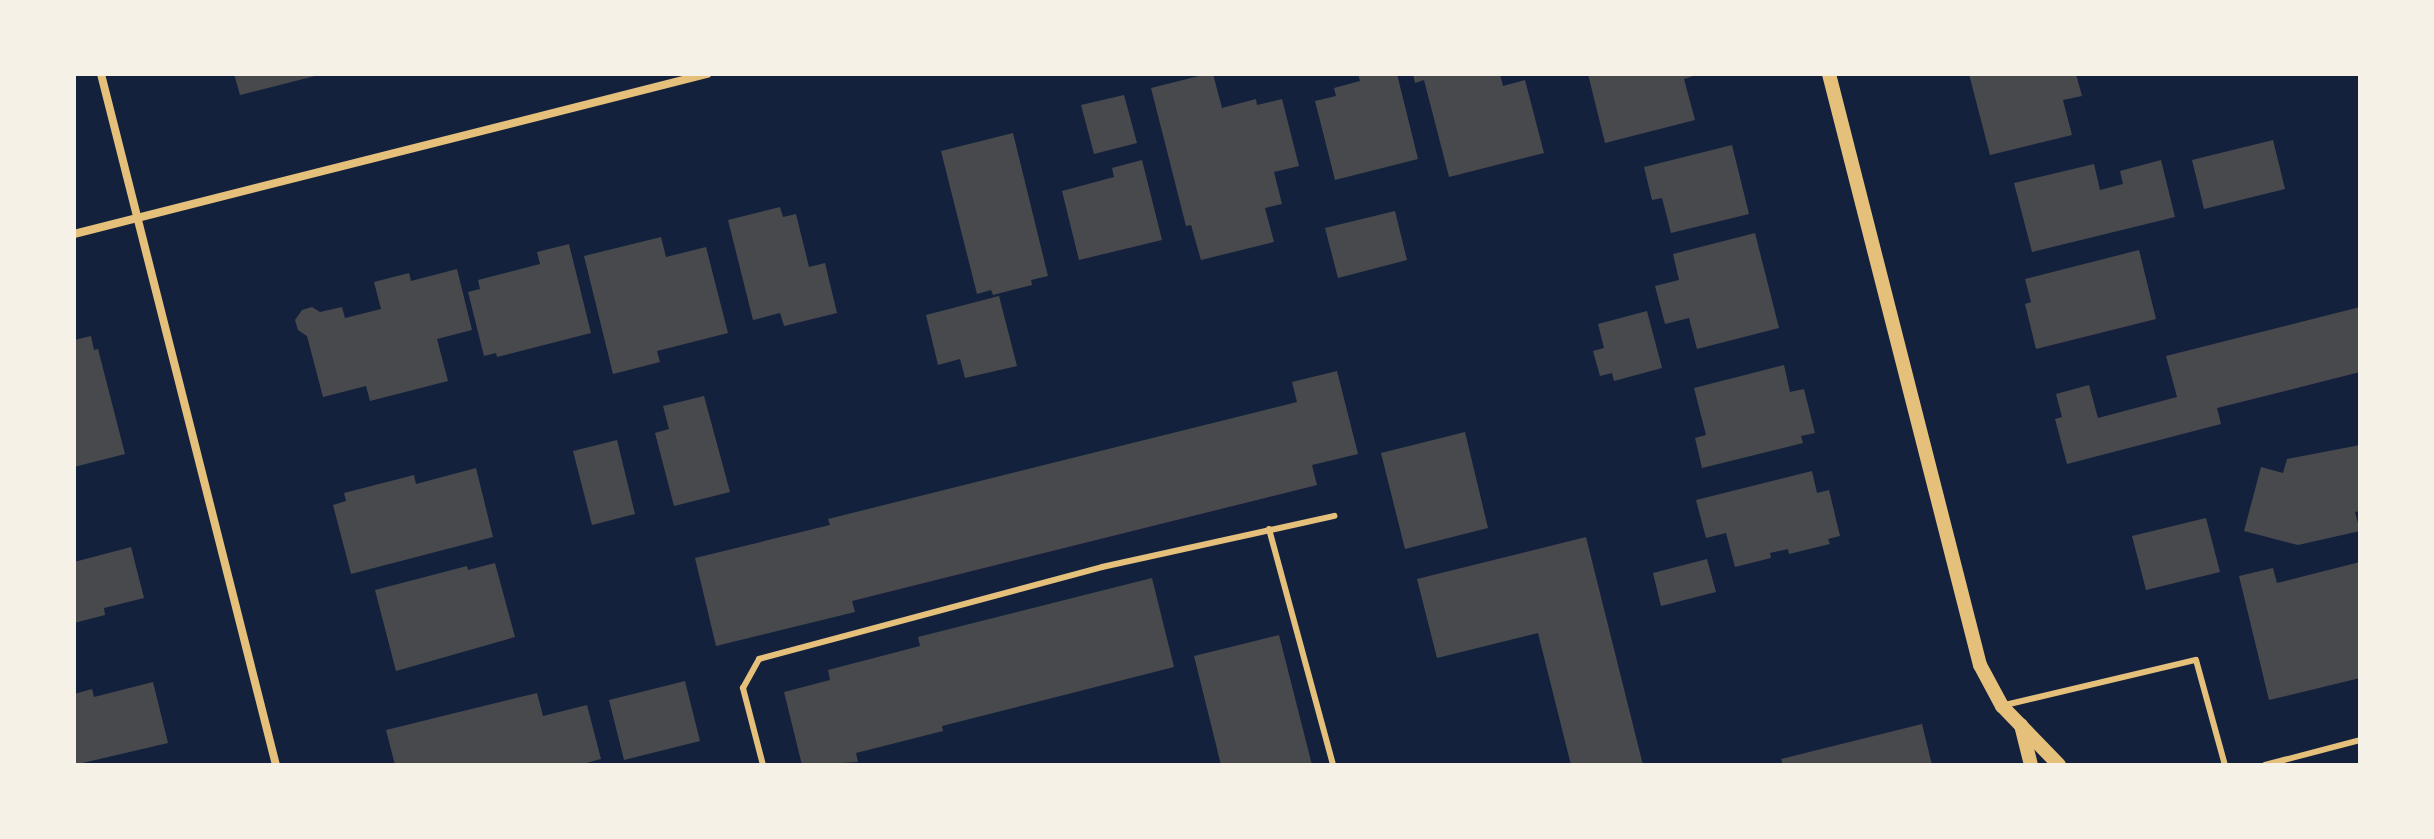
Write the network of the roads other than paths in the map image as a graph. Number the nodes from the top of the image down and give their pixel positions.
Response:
1 (101, 74) edge
2 (707, 74) edge
3 (1829, 74) edge
4 (138, 218) junction
5 (74, 234) edge
6 (1334, 516) dead end
7 (1269, 529) junction
8 (2002, 706) junction
9 (2021, 725) junction
10 (2360, 740) edge
11 (276, 765) edge
12 (763, 765) edge
13 (1333, 765) edge
14 (2031, 765) edge
15 (2059, 765) edge
16 (2225, 765) edge
17 (2265, 765) edge

1 - 4 street
2 - 4 street
3 - 8 street
4 - 5 street
4 - 11 street
6 - 7 lane
7 - 12 lane
7 - 13 lane
8 - 9 street
8 - 16 lane
9 - 14 street
9 - 15 street
10 - 17 lane

